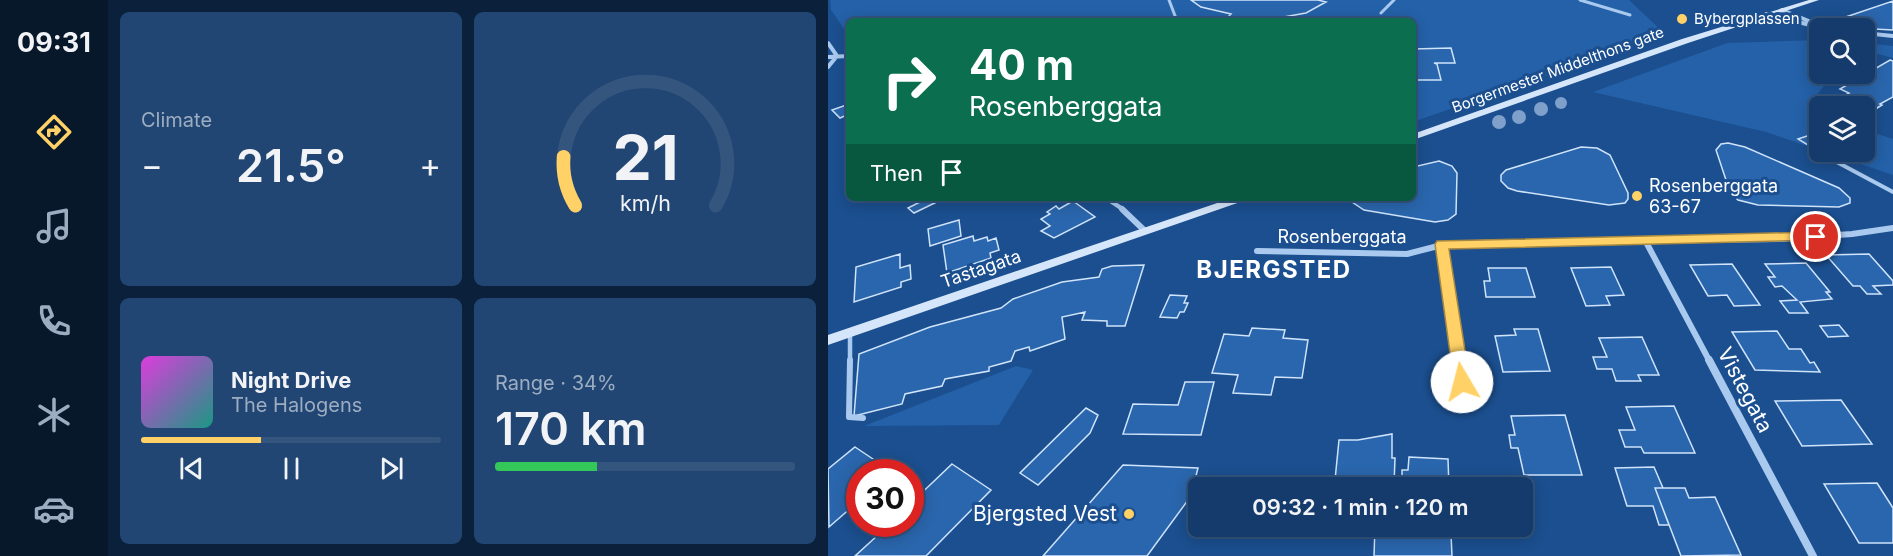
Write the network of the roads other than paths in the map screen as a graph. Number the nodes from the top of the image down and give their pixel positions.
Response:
1 (1169, 0) edge
2 (1394, 0) edge
3 (1580, 0) edge
4 (1816, 0) edge
5 (1782, 10) junction
6 (1381, 13) dead end
7 (1766, 14) junction
8 (1630, 15) dead end
9 (1176, 18) edge
10 (1809, 21) edge
11 (1809, 25) edge
12 (1875, 34) edge
13 (1893, 36) edge
14 (828, 43) edge
15 (837, 56) junction
16 (846, 56) edge
17 (828, 57) edge
18 (828, 67) edge
19 (1416, 136) edge
20 (1837, 162) edge
21 (1893, 192) edge
22 (1110, 201) edge
23 (1233, 201) edge
24 (1893, 228) edge
25 (1145, 231) junction
26 (1646, 242) junction
27 (1442, 244) junction
28 (1257, 251) dead end
29 (850, 333) junction
30 (828, 340) edge
31 (1462, 382) dead end
32 (863, 418) dead end
33 (1813, 556) edge

1 - 9 lane
2 - 6 lane
3 - 8 lane
4 - 5 main road, Borgermester Middelthons gate
5 - 7 main road, Borgermester Middelthons gate
5 - 10 street
7 - 11 street
7 - 19 main road, Borgermester Middelthons gate
12 - 13 street
14 - 15 street
15 - 16 street
15 - 17 street
15 - 18 street
20 - 21 lane
22 - 25 street
23 - 25 main road
24 - 26 street, Rosenberggata
25 - 29 main road, Tastagata
26 - 27 street, Rosenberggata
26 - 33 street, Vistegata
27 - 28 street, Rosenberggata
27 - 31 street
29 - 30 main road, Tastagata
29 - 32 lane

